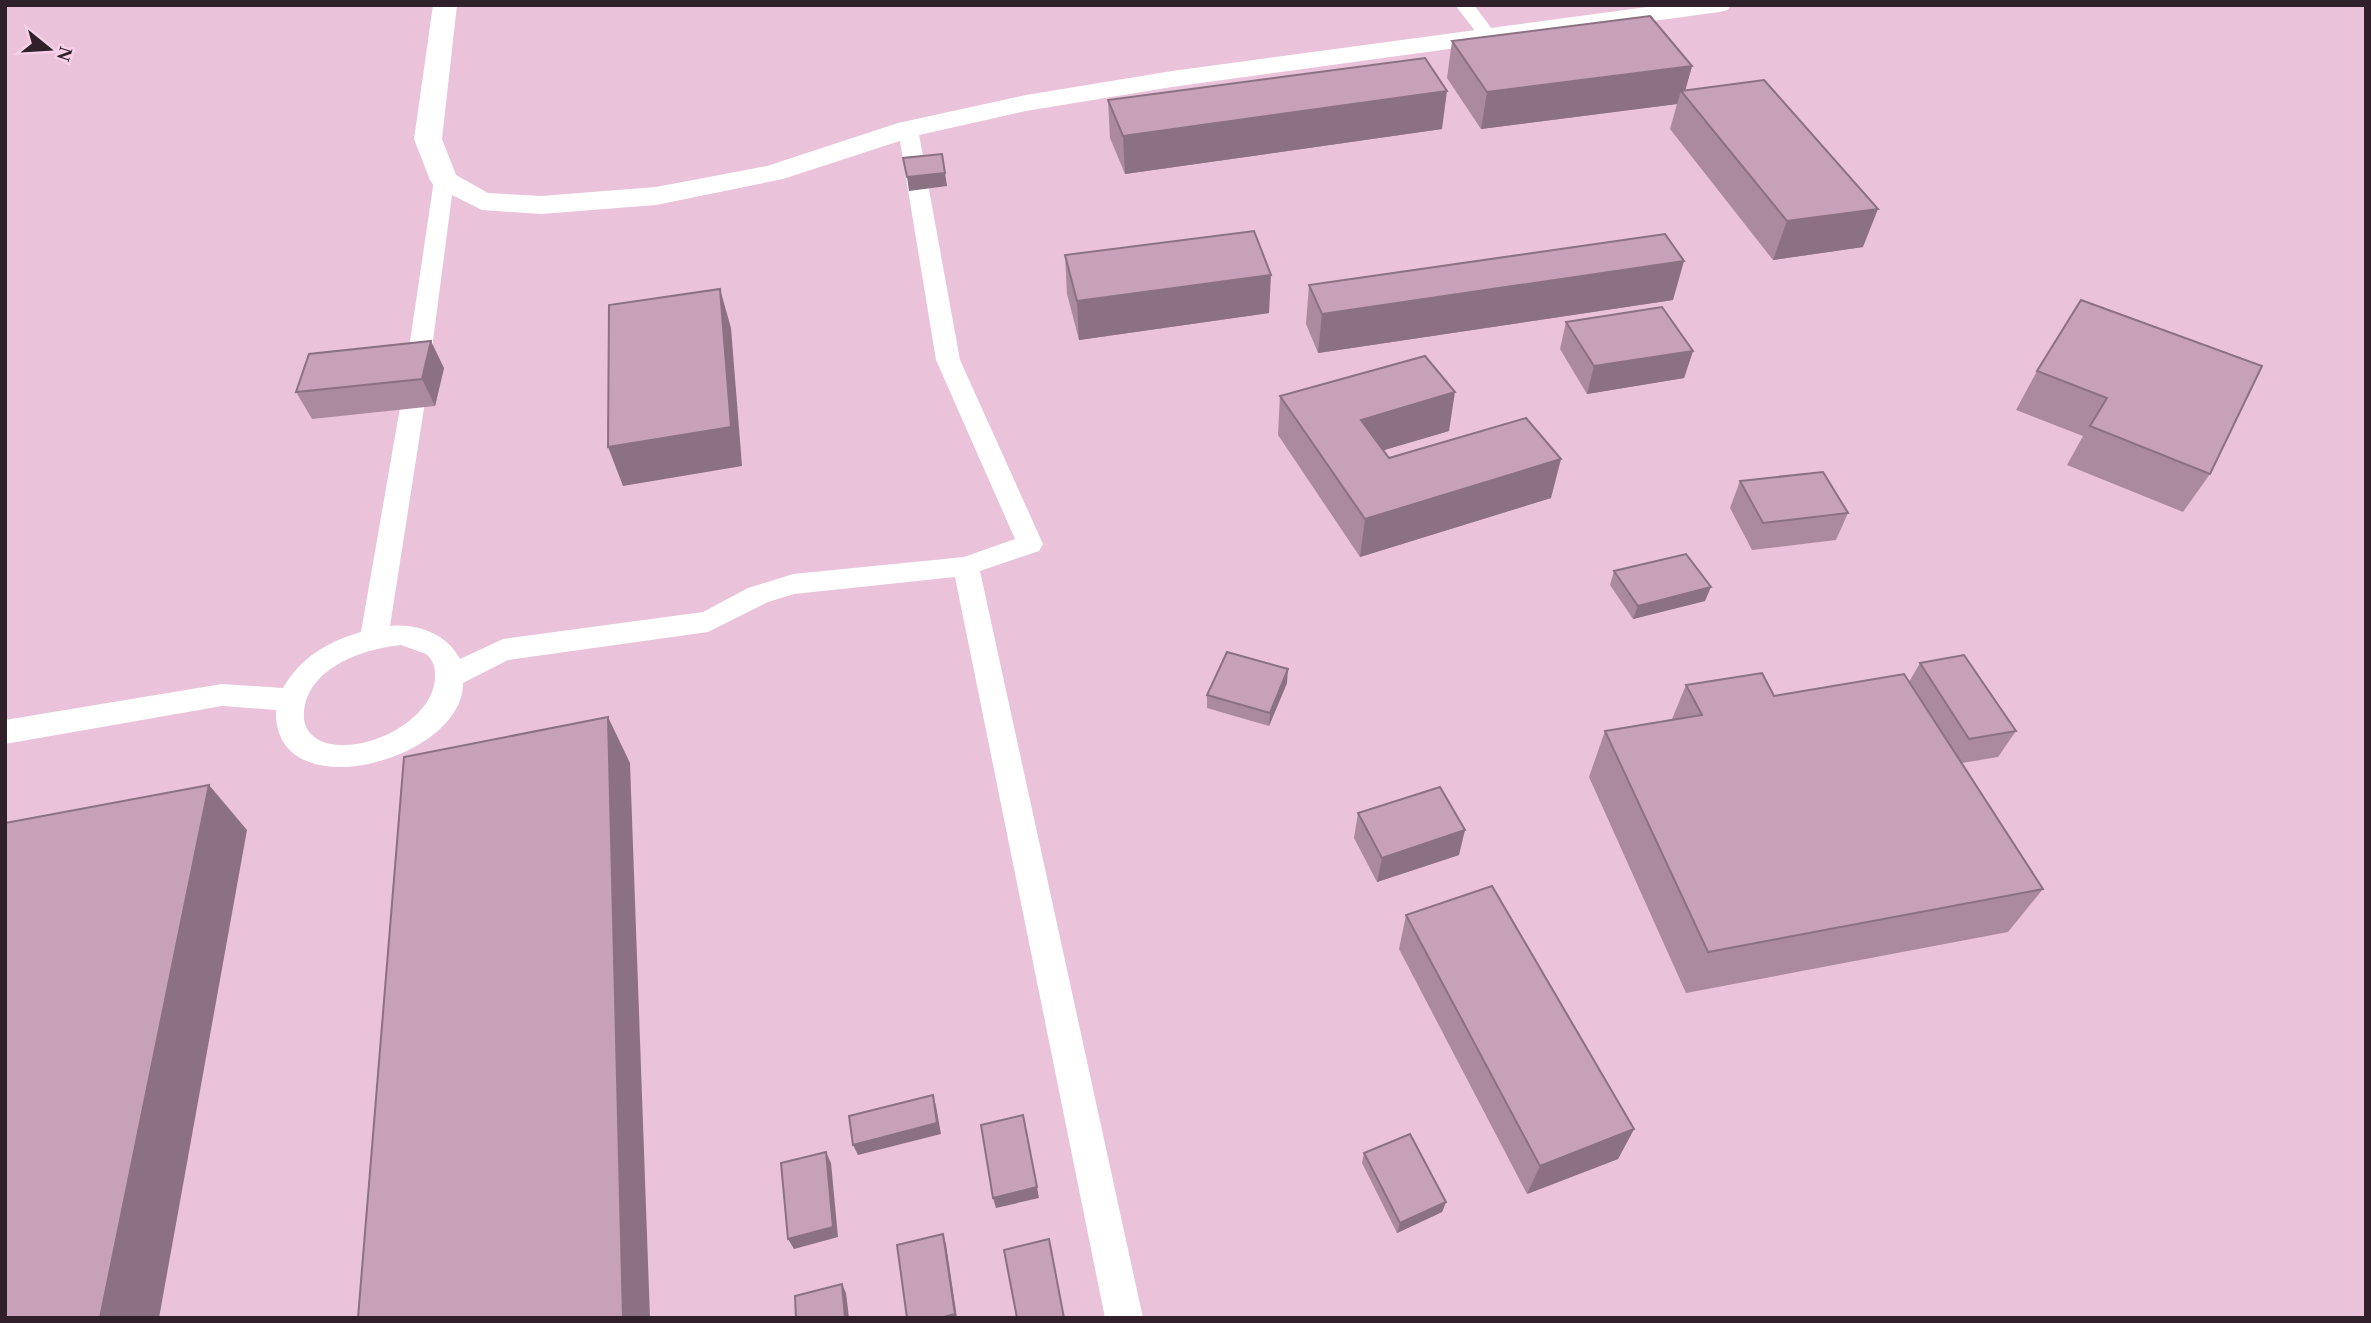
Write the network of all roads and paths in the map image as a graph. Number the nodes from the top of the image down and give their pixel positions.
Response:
1 (445, 5) edge
2 (1464, 5) edge
3 (1719, 5) edge
4 (1489, 37) junction
5 (908, 129) junction
6 (444, 180) junction
7 (966, 566) junction
8 (374, 637) junction
9 (451, 677) junction
10 (290, 700) junction
11 (6, 734) edge
12 (1124, 1318) edge

1 - 6 street
2 - 4 lane
3 - 4 street
4 - 5 street
5 - 6 street
5 - 7 lane
6 - 8 lane
7 - 9 lane
7 - 12 lane
8 - 9 lane
8 - 10 lane
9 - 10 lane
10 - 11 lane

